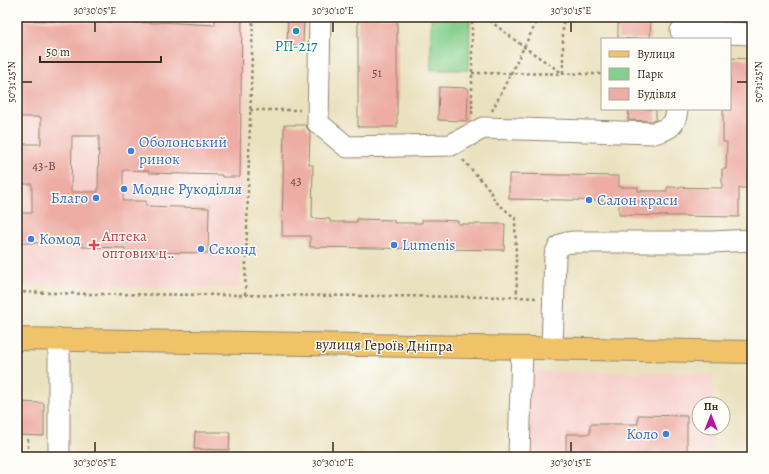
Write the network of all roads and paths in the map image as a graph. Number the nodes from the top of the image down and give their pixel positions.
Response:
1 (253, 17) edge
2 (320, 17) edge
3 (472, 17) edge
4 (485, 17) edge
5 (539, 17) edge
6 (563, 17) edge
7 (681, 29) edge
8 (752, 34) edge
9 (524, 47) junction
10 (472, 73) junction
11 (511, 73) junction
12 (563, 74) junction
13 (601, 74) edge
14 (250, 110) junction
15 (319, 110) junction
16 (677, 110) edge
17 (477, 131) junction
18 (451, 145) junction
19 (752, 240) edge
20 (17, 292) edge
21 (245, 295) junction
22 (516, 297) junction
23 (554, 299) junction
24 (17, 339) edge
25 (59, 340) junction
26 (522, 348) junction
27 (552, 348) junction
28 (752, 352) edge
29 (28, 439) dead end
30 (28, 457) edge
31 (59, 457) edge
32 (519, 457) edge

1 - 14 path
2 - 15 lane
3 - 10 path
4 - 9 path
5 - 9 path
6 - 12 path
7 - 8 lane
9 - 11 path
9 - 12 path
10 - 11 path
10 - 17 path
11 - 12 path
11 - 17 path
12 - 13 path
14 - 15 path
14 - 21 path
15 - 18 lane
16 - 17 lane
17 - 18 lane
18 - 22 path
19 - 23 lane
20 - 21 path
21 - 22 path
22 - 23 path
23 - 27 lane
24 - 25 main road, вулиця Героїв Дніпра
25 - 26 main road, вулиця Героїв Дніпра
25 - 31 lane
26 - 27 main road, вулиця Героїв Дніпра
26 - 32 lane
27 - 28 main road, вулиця Героїв Дніпра
29 - 30 path

